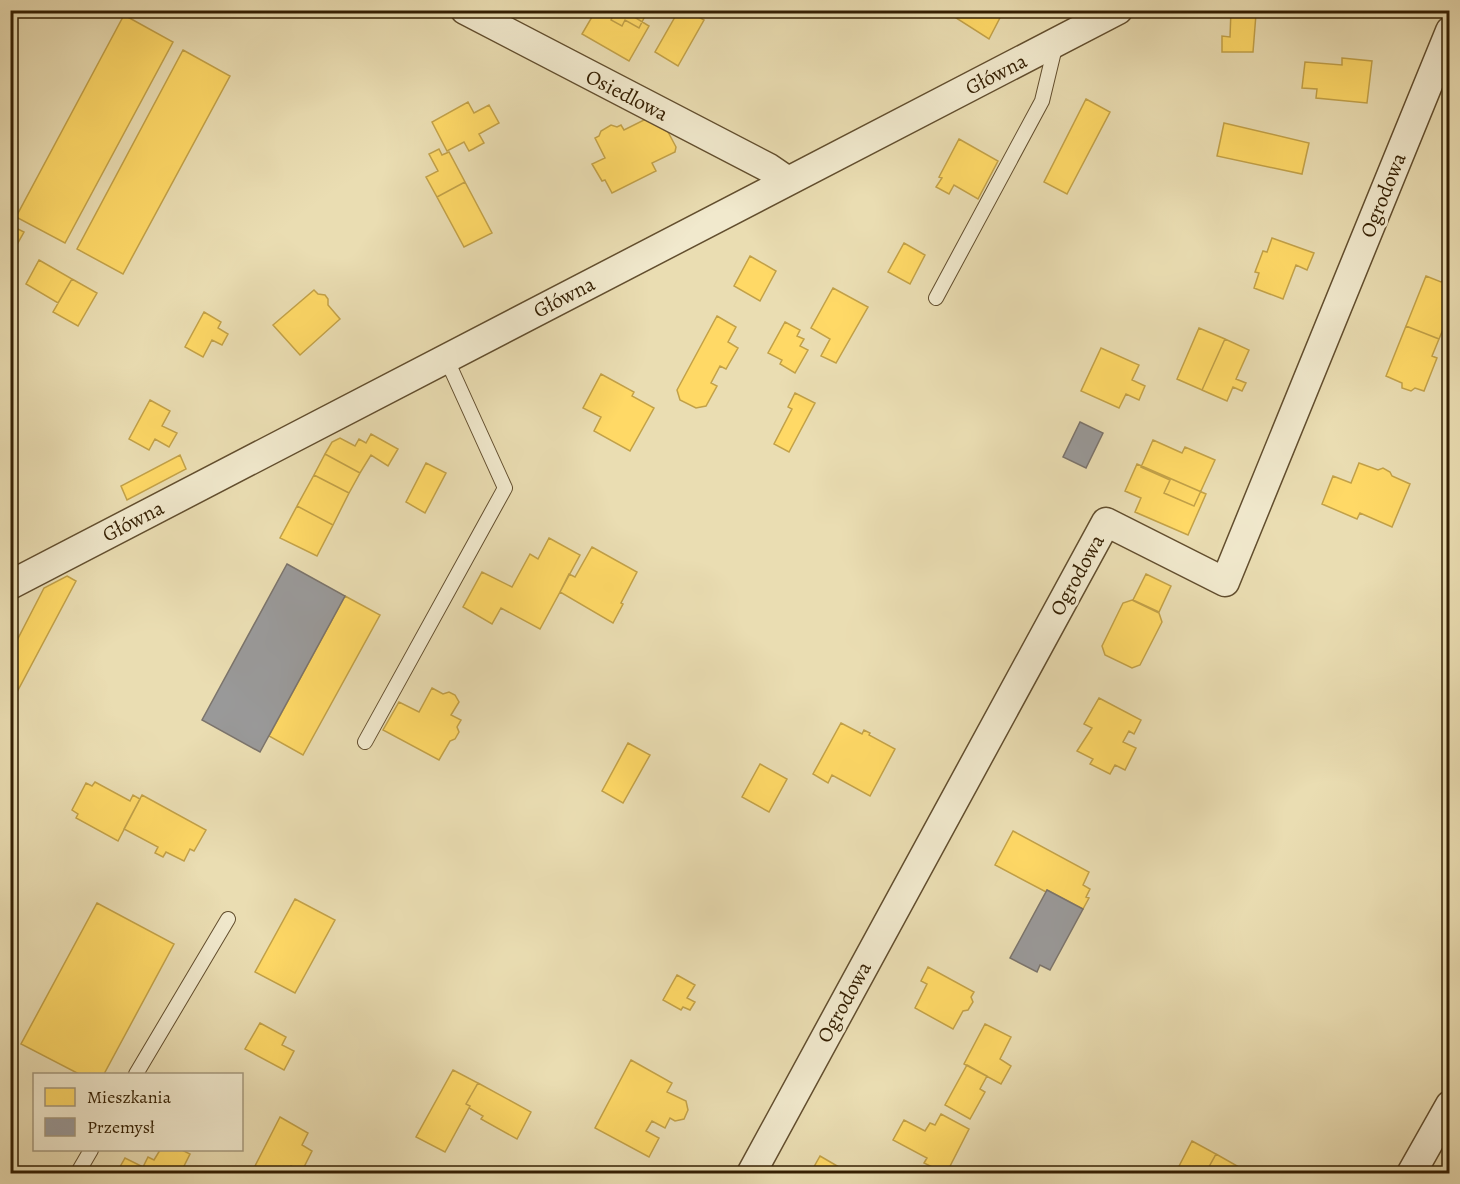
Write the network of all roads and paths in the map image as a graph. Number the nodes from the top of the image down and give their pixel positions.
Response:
1 (465, 10) edge
2 (1118, 10) edge
3 (1449, 31) edge
4 (1056, 42) junction
5 (788, 181) junction
6 (936, 298) dead end
7 (446, 358) junction
8 (10, 585) edge
9 (365, 742) dead end
10 (228, 919) dead end
11 (137, 1073) edge
12 (1449, 1105) edge
13 (90, 1151) edge
14 (77, 1173) edge
15 (751, 1173) edge
16 (1412, 1173) edge

1 - 5 street, Osiedlowa
2 - 4 street, Główna
3 - 15 street, Ogrodowa
4 - 5 street, Główna
4 - 6 lane
5 - 7 street, Główna
7 - 8 street, Główna
7 - 9 lane
10 - 11 lane
12 - 16 street
13 - 14 lane

